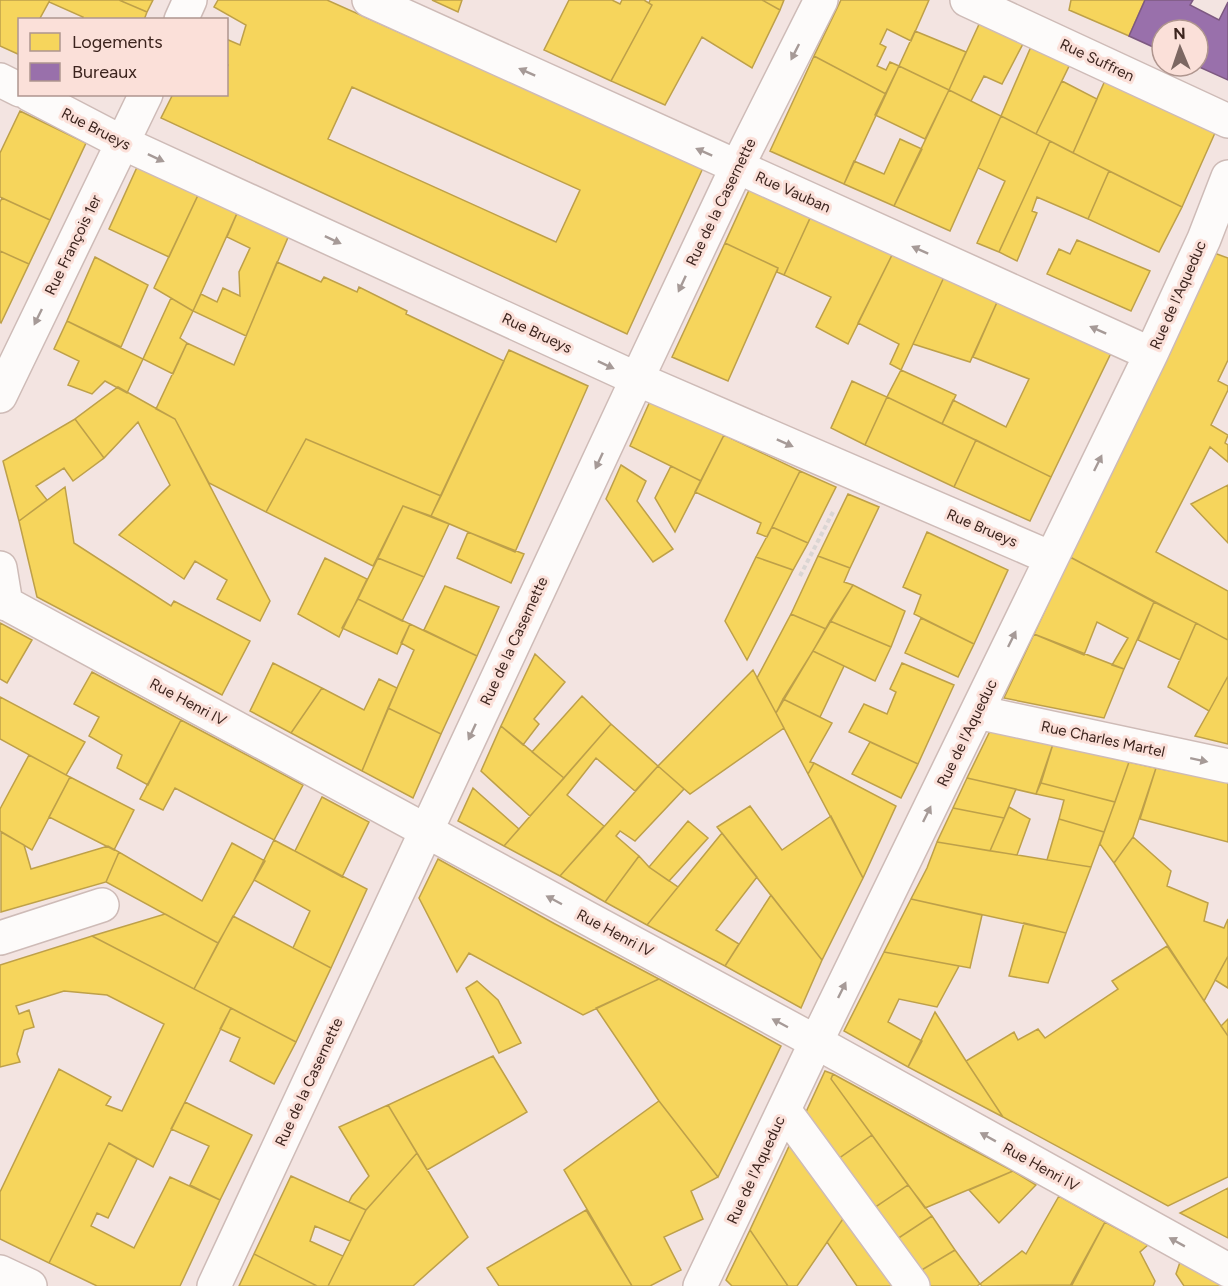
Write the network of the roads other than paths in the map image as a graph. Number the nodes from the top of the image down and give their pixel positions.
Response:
1 (190, 0) edge
2 (369, 0) edge
3 (821, 0) edge
4 (967, 0) edge
5 (182, 18) edge
6 (0, 80) edge
7 (18, 89) edge
8 (33, 96) edge
9 (145, 96) edge
10 (1228, 121) edge
11 (123, 143) junction
12 (737, 167) junction
13 (1228, 177) edge
14 (1216, 243) edge
15 (1151, 354) junction
16 (637, 379) junction
17 (0, 396) edge
18 (1051, 558) junction
19 (0, 568) edge
20 (3, 602) edge
21 (977, 712) junction
22 (1228, 766) edge
23 (426, 830) junction
24 (102, 905) dead end
25 (0, 938) edge
26 (816, 1042) junction
27 (784, 1110) junction
28 (1228, 1270) edge
29 (0, 1272) edge
30 (30, 1286) edge
31 (214, 1286) edge
32 (700, 1286) edge
33 (913, 1286) edge

1 - 5 street
12 -> 2 street, Rue Vauban
3 -> 12 street, Rue de la Casernette
4 - 10 street, Rue Suffren
6 - 7 street
8 - 11 street, Rue Brueys
9 - 11 street, Rue François 1er
11 -> 16 street, Rue Brueys
11 -> 17 street, Rue François 1er
15 -> 12 street, Rue Vauban
12 -> 16 street, Rue de la Casernette
13 - 14 street, Rue de l'Aqueduc
14 - 15 street, Rue de l'Aqueduc
18 -> 15 street, Rue de l'Aqueduc
16 -> 18 street, Rue Brueys
16 -> 23 street, Rue de la Casernette
21 -> 18 street, Rue de l'Aqueduc
19 - 20 street
20 - 23 street, Rue Henri IV
21 -> 22 street, Rue Charles Martel
26 -> 21 street, Rue de l'Aqueduc
26 -> 23 street, Rue Henri IV
23 - 31 street, Rue de la Casernette
24 - 25 street
26 - 27 street, Rue de l'Aqueduc
28 -> 26 street, Rue Henri IV
27 - 32 street, Rue de l'Aqueduc
27 - 33 street
29 - 30 street

